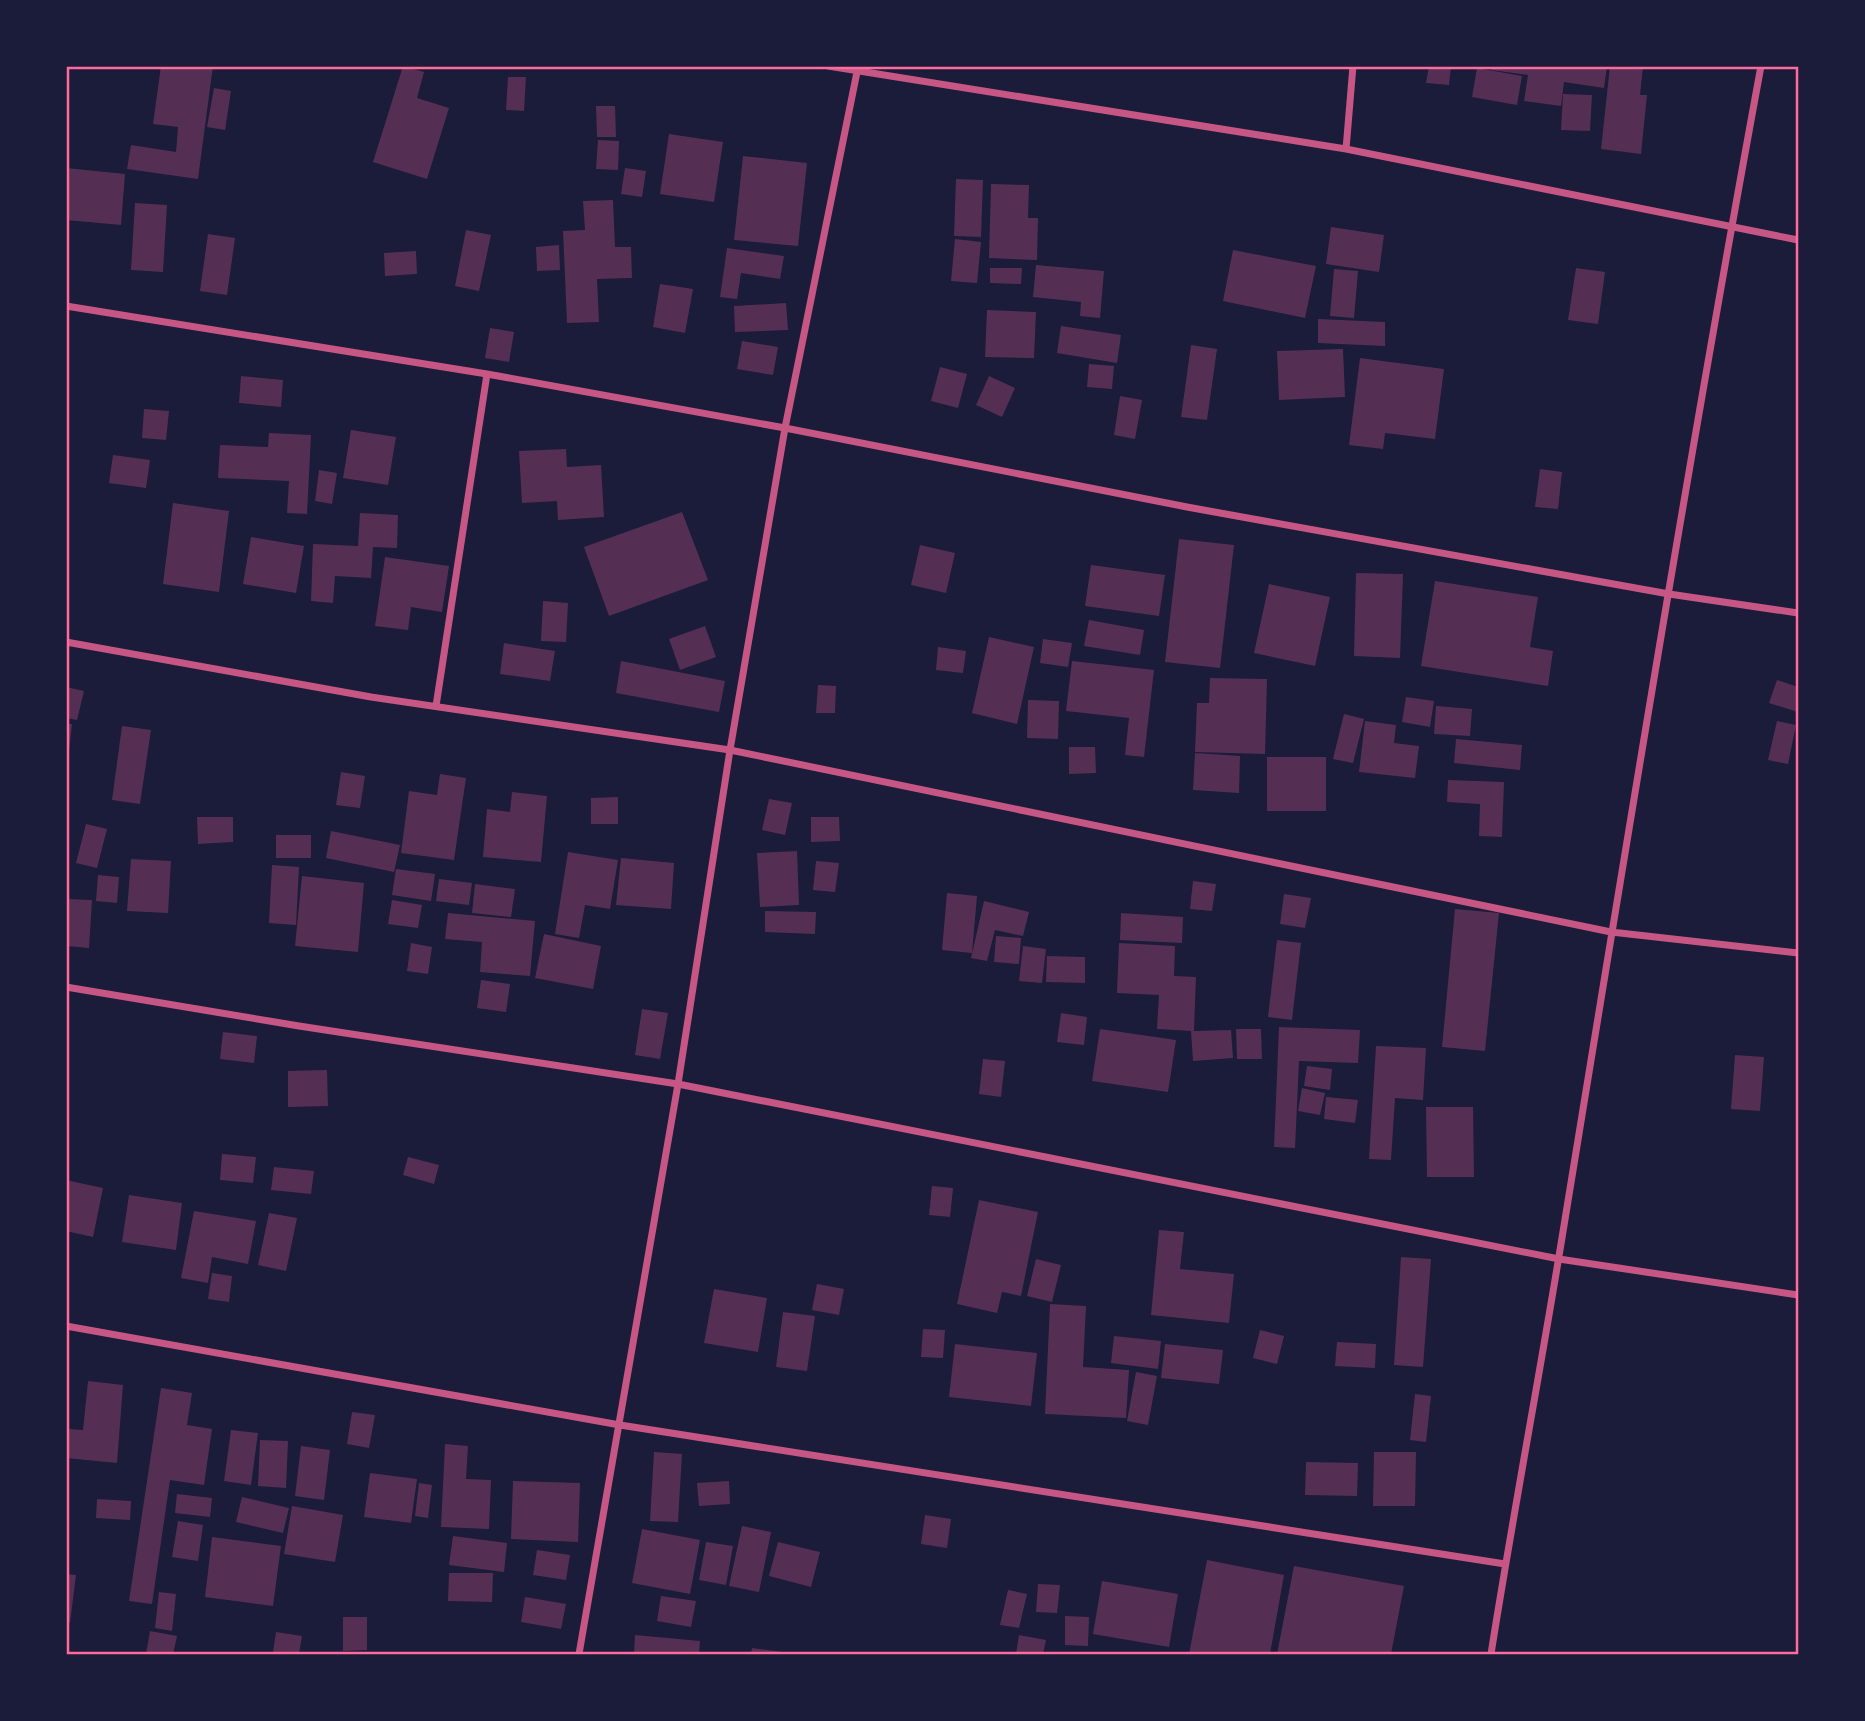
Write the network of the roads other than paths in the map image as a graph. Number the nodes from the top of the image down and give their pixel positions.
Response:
1 (828, 66) edge
2 (1353, 66) edge
3 (1761, 66) edge
4 (857, 72) junction
5 (1346, 149) junction
6 (1731, 229) junction
7 (1798, 240) edge
8 (66, 306) edge
9 (487, 374) junction
10 (785, 428) junction
11 (1669, 594) junction
12 (1798, 613) edge
13 (66, 642) edge
14 (436, 706) junction
15 (730, 750) junction
16 (1611, 932) junction
17 (1798, 953) edge
18 (66, 987) edge
19 (678, 1084) junction
20 (1559, 1259) junction
21 (1798, 1295) edge
22 (66, 1326) edge
23 (620, 1425) junction
24 (1505, 1564) junction
25 (579, 1654) edge
26 (1491, 1654) edge

1 - 4 street
2 - 5 street
3 - 6 street
4 - 5 street
4 - 10 street
5 - 6 street
6 - 7 street
6 - 11 street
8 - 9 street
9 - 10 street
9 - 14 street
10 - 11 street
10 - 15 street
11 - 12 street
11 - 16 street
13 - 14 street
14 - 15 street
15 - 16 street
15 - 19 street
16 - 17 street
16 - 20 street
18 - 19 street
19 - 20 street
19 - 23 street
20 - 21 street
20 - 24 street
22 - 23 street
23 - 24 street
23 - 25 street
24 - 26 street

